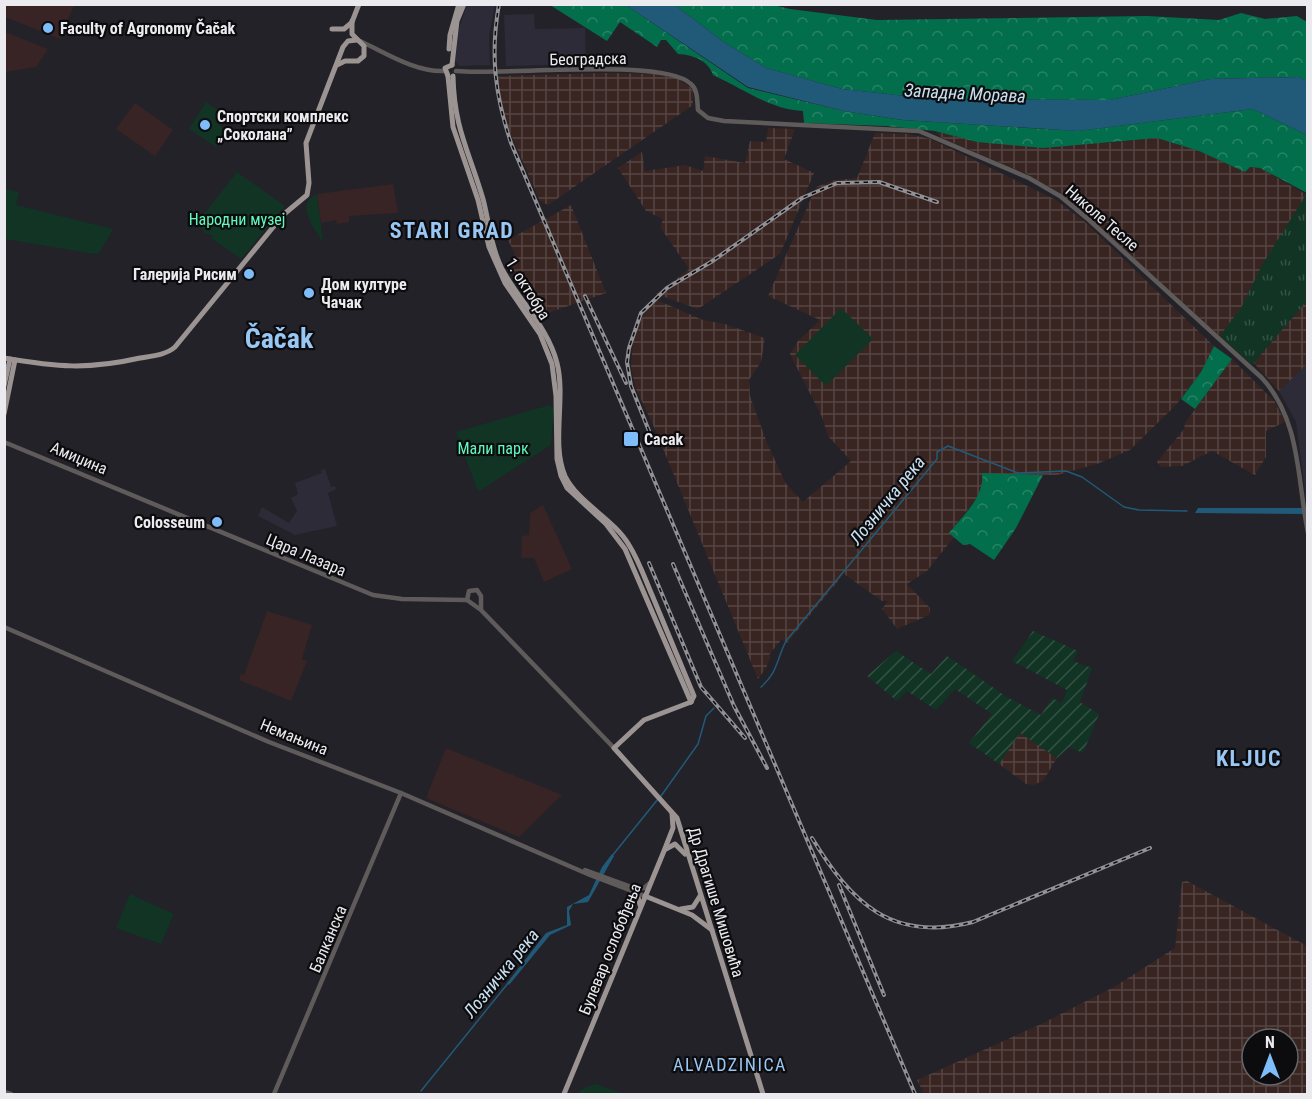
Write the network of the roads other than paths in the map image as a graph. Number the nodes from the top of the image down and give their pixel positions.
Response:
1 (359, 4) edge
2 (461, 4) edge
3 (351, 23) junction
4 (332, 29) dead end
5 (348, 41) junction
6 (358, 41) junction
7 (376, 49) junction
8 (342, 51) junction
9 (364, 53) junction
10 (350, 61) junction
11 (450, 65) junction
12 (334, 68) junction
13 (450, 73) junction
14 (698, 110) joint
15 (10, 359) edge
16 (4, 386) edge
17 (4, 414) edge
18 (4, 441) edge
19 (144, 498) joint
20 (1308, 533) edge
21 (467, 600) junction
22 (480, 601) junction
23 (472, 604) junction
24 (481, 610) junction
25 (4, 627) edge
26 (614, 748) junction
27 (401, 792) junction
28 (672, 812) junction
29 (664, 850) junction
30 (687, 857) junction
31 (576, 867) junction
32 (650, 884) junction
33 (633, 893) junction
34 (700, 894) junction
35 (645, 896) junction
36 (658, 901) junction
37 (677, 908) junction
38 (640, 910) junction
39 (712, 930) junction
40 (4, 1092) edge
41 (11, 1095) edge
42 (274, 1095) edge
43 (564, 1095) edge
44 (763, 1095) edge

1 - 3 main road
2 - 11 main road
3 - 4 main road
3 - 5 main road
3 - 6 main road
5 - 6 main road
5 - 8 main road
6 - 7 street
6 - 9 main road
7 - 9 street
7 - 13 street
8 - 10 main road
8 - 12 main road
9 - 10 main road
10 - 12 main road
11 - 13 main road
11 - 13 main road
12 - 15 main road
13 - 14 street, Београдска
13 - 26 main road, 1. октобра
14 - 20 street, Николе Тесле
15 - 16 main road
15 - 17 main road
18 - 19 street, Амиџина
19 - 21 street, Цара Лазара
21 - 22 street
21 - 23 street
22 - 23 street
22 - 24 street
23 - 24 street, Др Драгише Мишовића
24 - 26 street, Др Драгише Мишовића
25 - 27 street, Немањина
26 - 28 main road, Др Драгише Мишовића
27 - 31 street, Немањина
27 - 42 street, Балканска
28 - 29 main road, Булевар ослобођења
28 - 30 main road, Др Драгише Мишовића
29 - 30 main road
29 - 32 main road, Булевар ослобођења
30 - 34 main road, Др Драгише Мишовића
31 - 32 street, Немањина
31 - 33 street, Немањина
32 - 35 main road, Булевар ослобођења
32 - 36 main road
33 - 35 street, Немањина
33 - 38 main road
34 - 37 main road
34 - 39 main road, Др Драгише Мишовића
35 - 36 main road, Немањина
35 - 38 main road, Булевар ослобођења
36 - 37 main road, Немањина
36 - 38 main road
37 - 39 main road, Немањина
38 - 43 main road, Булевар ослобођења
39 - 44 main road, Др Драгише Мишовића
40 - 41 street

